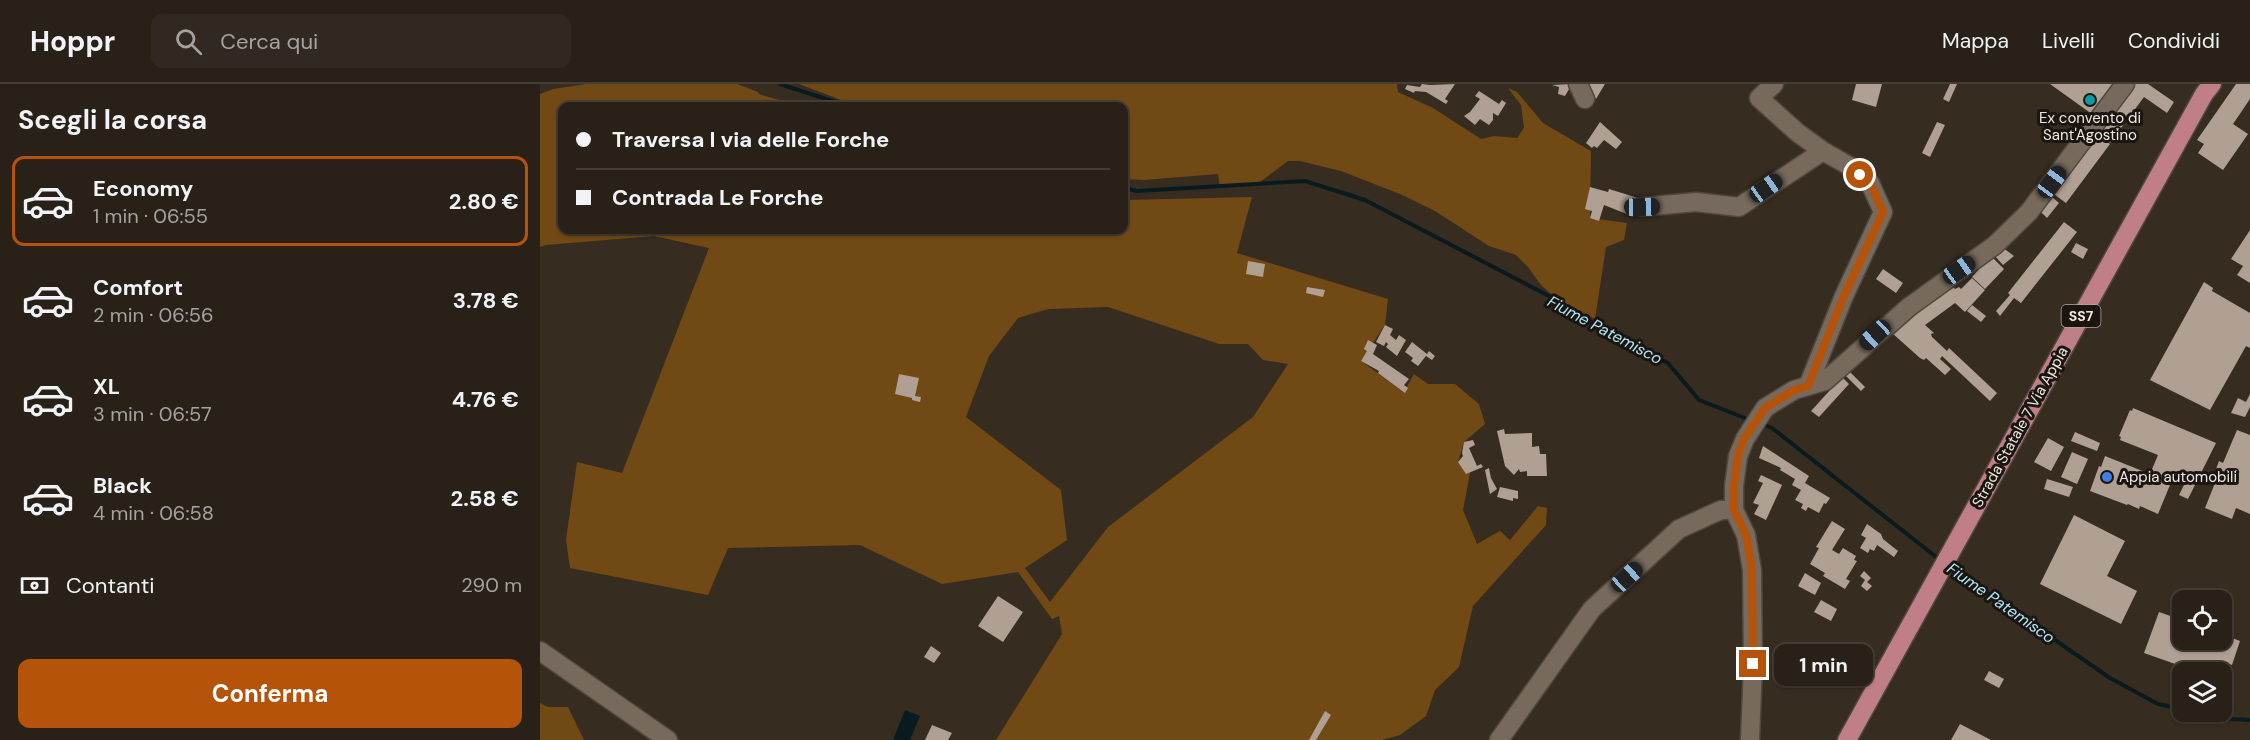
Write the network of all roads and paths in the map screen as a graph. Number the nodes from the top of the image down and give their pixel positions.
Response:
1 (1774, 84) edge
2 (2125, 84) edge
3 (2212, 84) edge
4 (1823, 151) junction
5 (1642, 207) dead end
6 (1808, 386) junction
7 (1734, 510) junction
8 (540, 651) edge
9 (669, 740) edge
10 (1499, 740) edge
11 (1750, 740) edge
12 (1847, 740) edge

1 - 4 street
2 - 6 street
3 - 12 main road, Strada Statale 7 Via Appia / SS7
4 - 5 street
4 - 6 street
6 - 7 street
7 - 10 street
7 - 11 street
8 - 9 street

